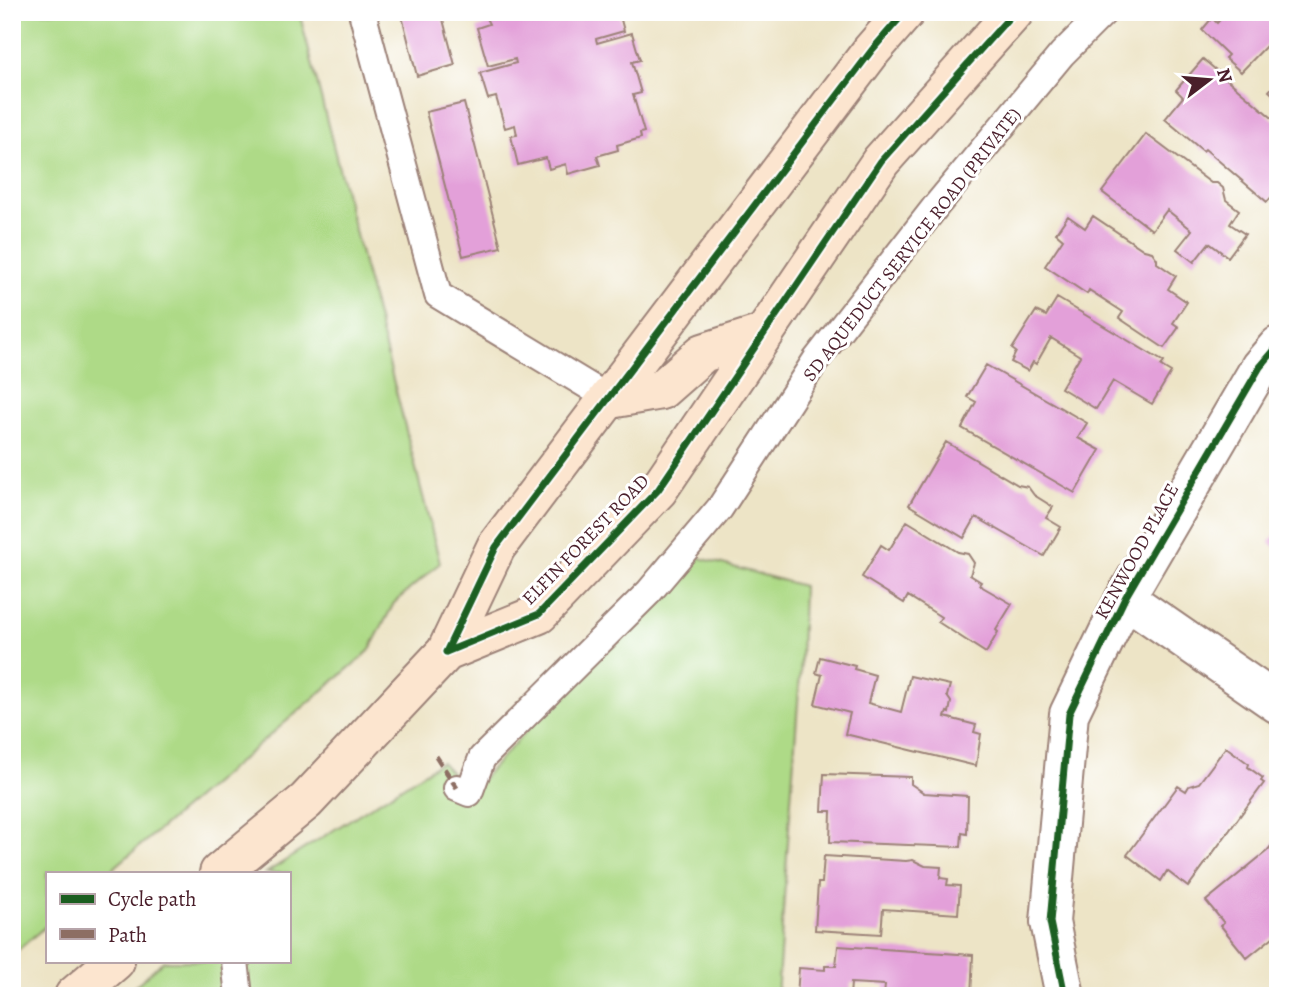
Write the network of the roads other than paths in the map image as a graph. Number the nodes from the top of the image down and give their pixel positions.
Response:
1 (362, 12) edge
2 (905, 12) edge
3 (1014, 12) edge
4 (1104, 12) edge
5 (765, 333) junction
6 (1278, 346) edge
7 (610, 400) junction
8 (1125, 597) junction
9 (446, 652) junction
10 (1278, 704) edge
11 (457, 788) dead end
12 (220, 872) edge
13 (114, 962) edge
14 (235, 962) edge
15 (74, 996) edge
16 (239, 996) edge
17 (1065, 996) edge

1 - 7 lane
2 - 7 main road, ELFIN FOREST ROAD
3 - 5 main road, ELFIN FOREST ROAD
4 - 11 lane, SD AQUEDUCT SERVICE ROAD (PRIVATE)
5 - 7 main road
5 - 9 main road, ELFIN FOREST ROAD
6 - 8 street, KENWOOD PLACE
7 - 9 main road, ELFIN FOREST ROAD
8 - 10 street
8 - 17 street, KENWOOD PLACE
9 - 12 main road, ELFIN FOREST ROAD
13 - 15 main road
14 - 16 lane

